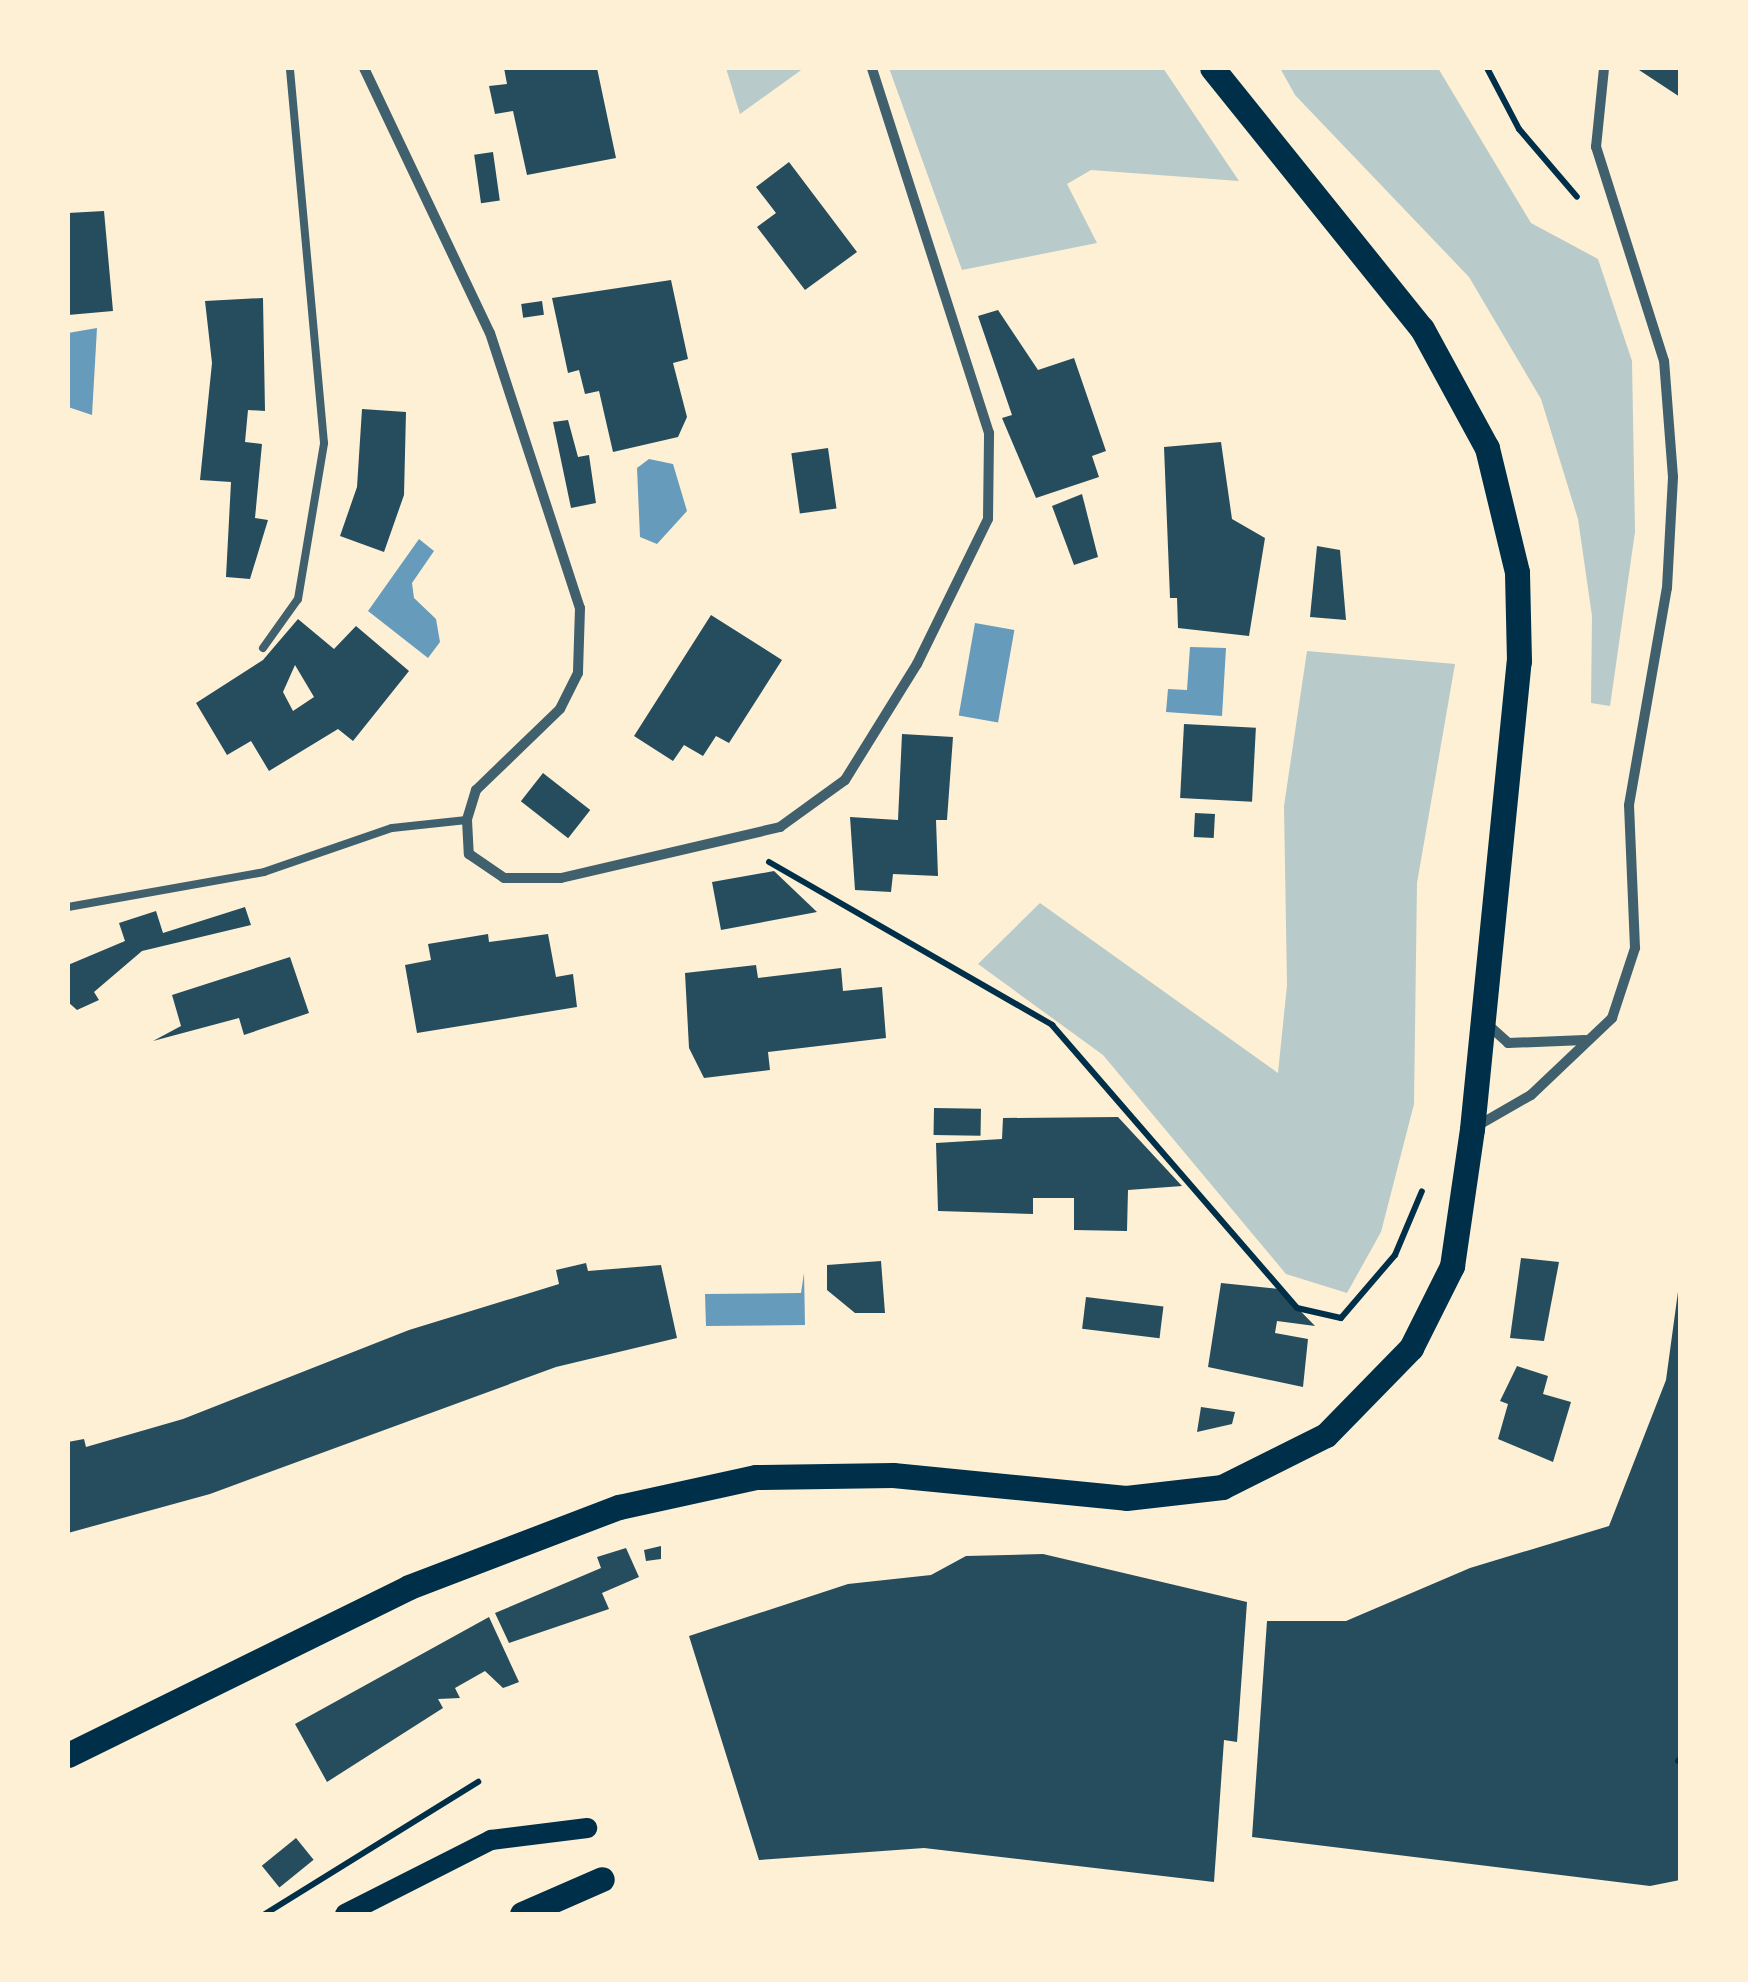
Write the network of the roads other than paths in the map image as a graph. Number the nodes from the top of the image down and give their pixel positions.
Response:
1 (290, 68) edge
2 (364, 68) edge
3 (872, 68) edge
4 (1212, 68) edge
5 (1604, 68) edge
6 (264, 648) dead end
7 (467, 820) junction
8 (68, 907) edge
9 (1482, 1019) junction
10 (1588, 1040) junction
11 (1472, 1129) junction
12 (68, 1756) edge
13 (587, 1828) dead end
14 (602, 1878) dead end
15 (345, 1914) edge
16 (522, 1914) edge

1 - 6 lane
2 - 7 street
3 - 7 street
4 - 9 main road
5 - 10 street
7 - 8 lane
9 - 10 street
9 - 11 main road
10 - 11 street
11 - 12 main road
13 - 15 main road
14 - 16 main road

